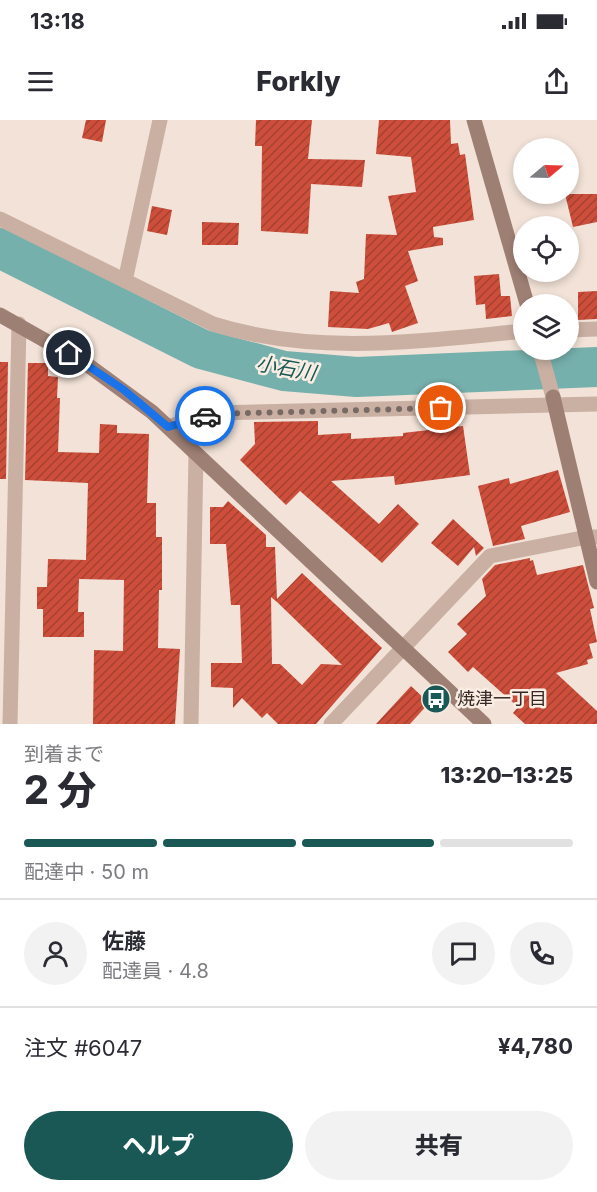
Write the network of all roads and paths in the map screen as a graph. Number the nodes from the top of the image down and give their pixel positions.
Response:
1 (159, 120) edge
2 (474, 120) edge
3 (0, 219) edge
4 (125, 281) junction
5 (524, 294) edge
6 (0, 315) edge
7 (19, 324) junction
8 (597, 329) edge
9 (579, 330) edge
10 (513, 332) edge
11 (543, 360) edge
12 (554, 401) junction
13 (597, 404) edge
14 (168, 427) junction
15 (196, 454) junction
16 (7, 518) edge
17 (592, 537) edge
18 (597, 582) edge
19 (403, 648) junction
20 (10, 724) edge
21 (192, 724) edge
22 (331, 724) edge
23 (484, 724) edge

1 - 4 street
2 - 5 street
3 - 4 street
4 - 10 street
6 - 7 street
7 - 14 street
7 - 16 street
8 - 9 street
11 - 12 street
12 - 13 street
12 - 14 street
12 - 17 street
14 - 15 street
15 - 19 street
15 - 21 street
16 - 20 street
17 - 18 street
17 - 19 street
19 - 22 street
19 - 23 street

